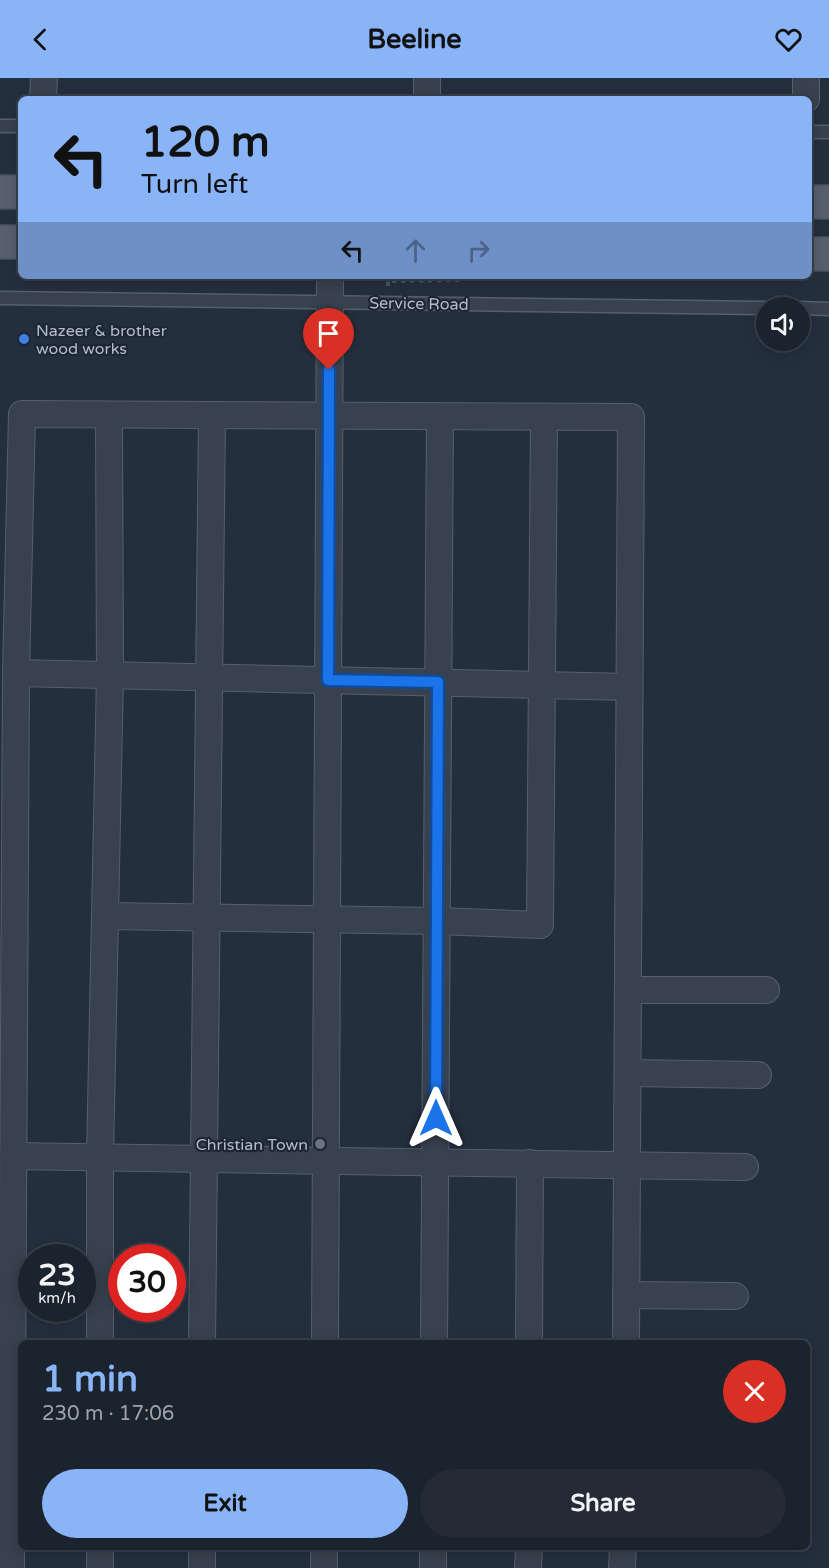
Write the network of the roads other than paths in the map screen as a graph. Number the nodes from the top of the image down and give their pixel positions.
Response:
1 (44, 78) edge
2 (427, 78) edge
3 (806, 78) edge
4 (44, 96) edge
5 (427, 96) edge
6 (806, 96) edge
7 (0, 126) edge
8 (18, 126) edge
9 (812, 132) edge
10 (829, 132) edge
11 (0, 192) edge
12 (18, 192) edge
13 (812, 202) edge
14 (829, 202) edge
15 (0, 242) edge
16 (18, 242) edge
17 (812, 254) edge
18 (829, 254) edge
19 (330, 279) edge
20 (0, 298) edge
21 (330, 301) junction
22 (756, 308) edge
23 (810, 308) edge
24 (829, 309) edge
25 (109, 415) junction
26 (212, 415) junction
27 (329, 416) junction
28 (440, 417) junction
29 (544, 417) junction
30 (16, 673) junction
31 (110, 675) junction
32 (210, 677) junction
33 (328, 680) junction
34 (438, 682) junction
35 (542, 684) junction
36 (629, 687) junction
37 (105, 916) junction
38 (207, 919) junction
39 (327, 920) junction
40 (437, 921) junction
41 (628, 990) junction
42 (766, 990) dead end
43 (628, 1073) junction
44 (758, 1074) dead end
45 (12, 1156) junction
46 (100, 1157) junction
47 (204, 1158) junction
48 (326, 1160) junction
49 (436, 1161) junction
50 (530, 1163) junction
51 (627, 1164) junction
52 (746, 1167) dead end
53 (6, 1272) edge
54 (626, 1295) junction
55 (735, 1296) dead end
56 (100, 1340) edge
57 (202, 1340) edge
58 (325, 1340) edge
59 (434, 1340) edge
60 (529, 1340) edge
61 (626, 1340) edge
62 (16, 1394) edge
63 (100, 1550) edge
64 (202, 1550) edge
65 (324, 1550) edge
66 (433, 1550) edge
67 (528, 1550) edge
68 (623, 1550) edge
69 (11, 1568) edge
70 (100, 1568) edge
71 (202, 1568) edge
72 (324, 1568) edge
73 (433, 1568) edge
74 (528, 1568) edge
75 (622, 1568) edge

1 - 4 street
2 - 5 street
3 - 6 street
7 - 8 lane
9 - 10 lane
11 - 12 main road
13 - 14 main road
15 - 16 main road
17 - 18 main road
19 - 21 street
20 - 21 lane, Service Road
21 - 22 lane, Service Road
21 - 27 street
23 - 24 lane
25 - 26 street
25 - 30 street
25 - 31 street
26 - 27 street
26 - 32 street
27 - 28 street
27 - 33 street
28 - 29 street
28 - 34 street
29 - 35 street
29 - 36 street
30 - 31 street
30 - 45 street
31 - 32 street
31 - 37 street
32 - 33 street
32 - 38 street
33 - 34 street
33 - 39 street
34 - 35 street
34 - 40 street
35 - 36 street
35 - 40 street
36 - 41 street
37 - 38 street
37 - 46 street
38 - 39 street
38 - 47 street
39 - 40 street
39 - 48 street
40 - 49 street
41 - 42 street
41 - 43 street
43 - 44 street
43 - 51 street
45 - 46 street
45 - 53 street
46 - 47 street
46 - 56 street
47 - 48 street
47 - 57 street
48 - 49 street
48 - 58 street
49 - 50 street
49 - 59 street
50 - 51 street
50 - 60 street
51 - 52 street
51 - 54 street
53 - 62 street
54 - 55 street
54 - 61 street
62 - 69 street
63 - 70 street
64 - 71 street
65 - 72 street
66 - 73 street
67 - 74 street
68 - 75 street

